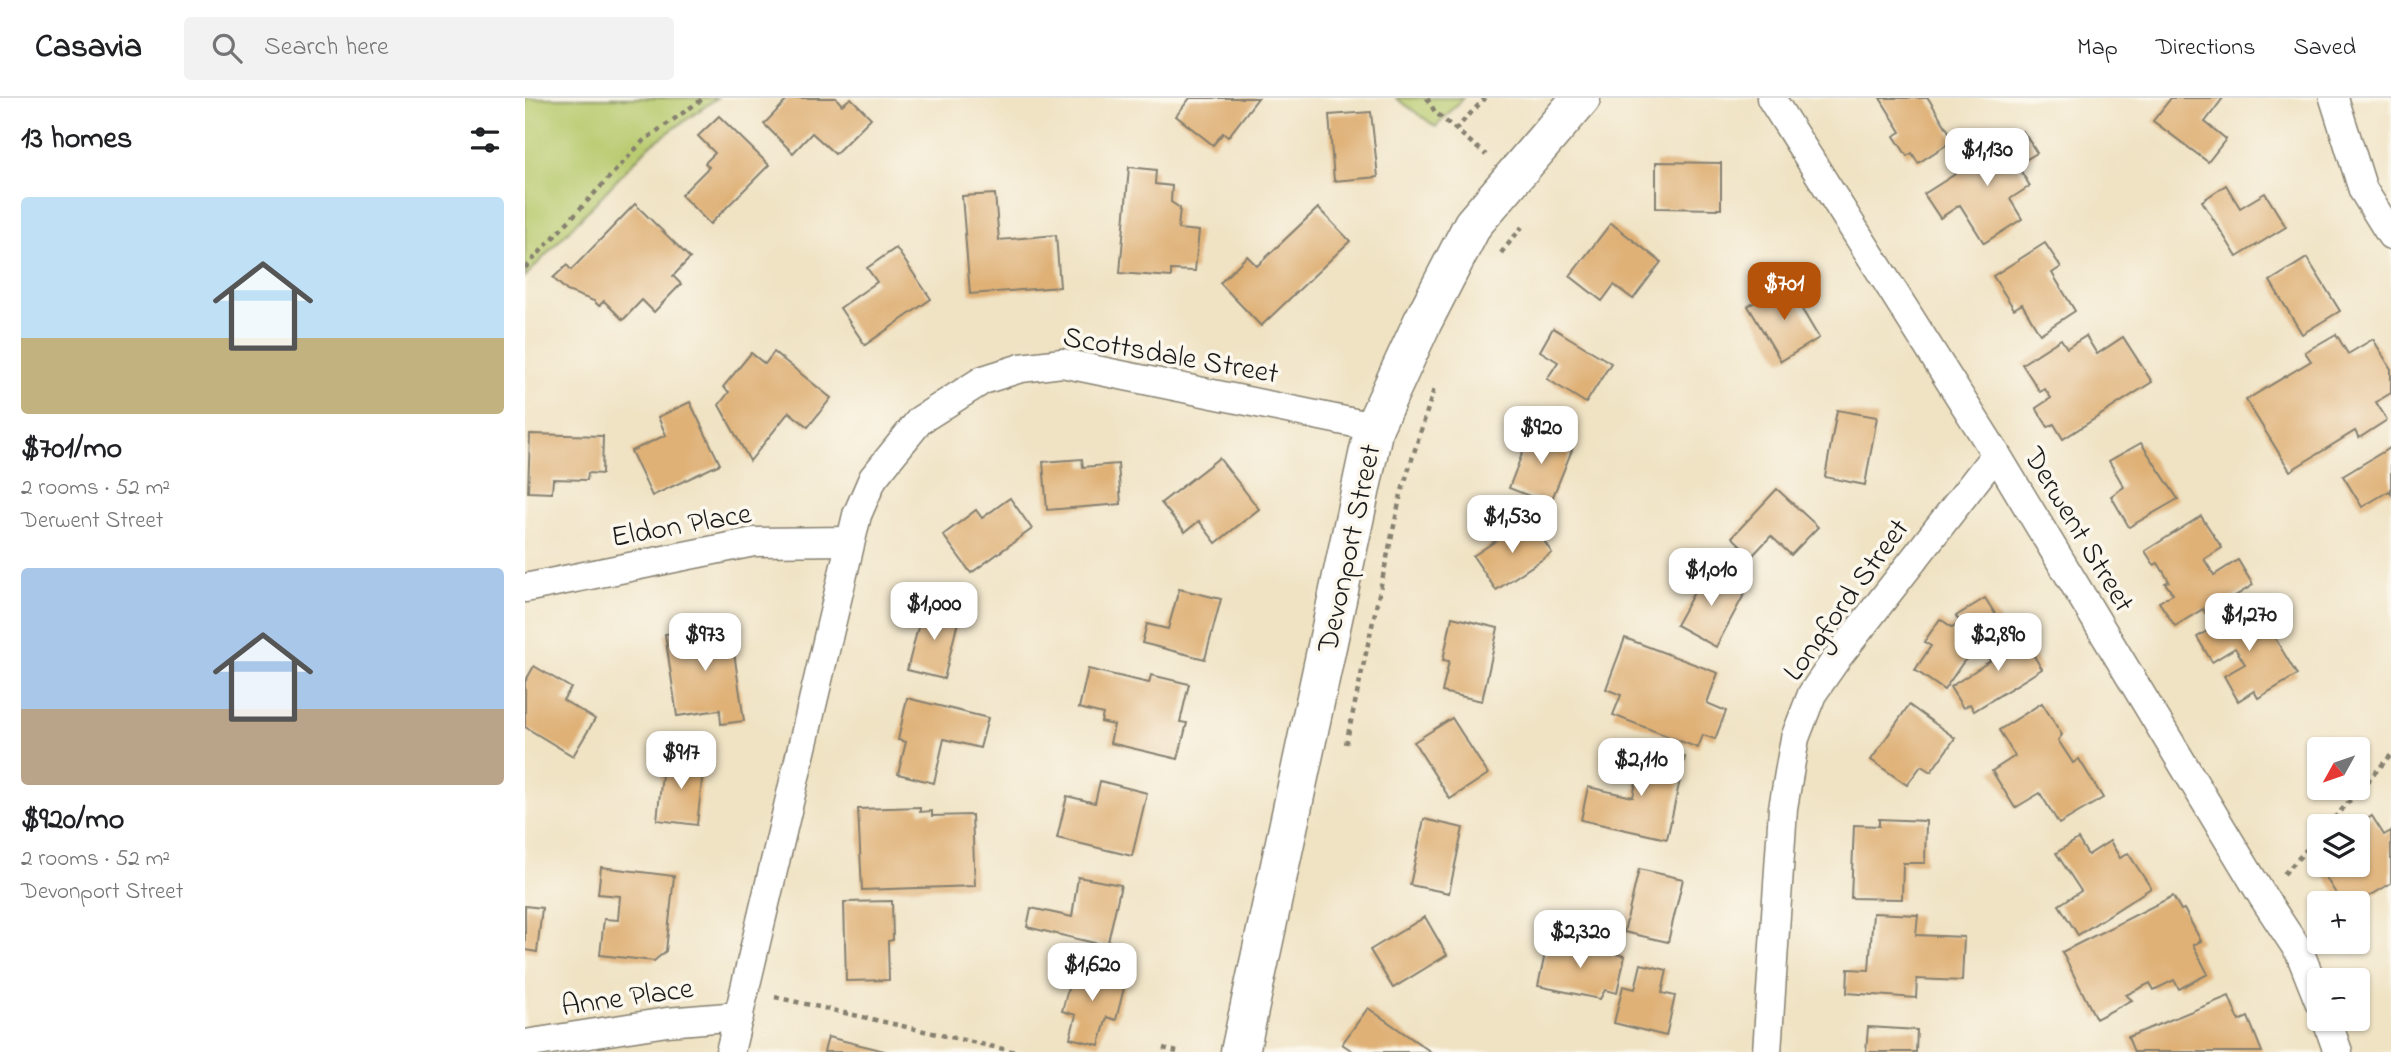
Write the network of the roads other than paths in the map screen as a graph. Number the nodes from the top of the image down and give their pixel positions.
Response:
1 (1581, 98) edge
2 (1771, 98) edge
3 (2335, 98) edge
4 (2391, 235) edge
5 (1374, 427) junction
6 (1996, 454) junction
7 (850, 541) junction
8 (525, 587) edge
9 (2307, 971) edge
10 (741, 1004) junction
11 (2331, 1031) edge
12 (525, 1044) edge
13 (730, 1052) edge
14 (1240, 1052) edge
15 (1767, 1052) edge
16 (2339, 1052) edge

1 - 5 main road, Devonport Street
2 - 6 street, Derwent Street
3 - 4 street
5 - 7 street, Scottsdale Street
5 - 14 main road, Devonport Street
6 - 9 street, Derwent Street
6 - 15 street, Longford Street
7 - 8 street, Eldon Place
7 - 10 street, Scottsdale Street
10 - 12 street, Anne Place
10 - 13 street, Scottsdale Street
11 - 16 street

